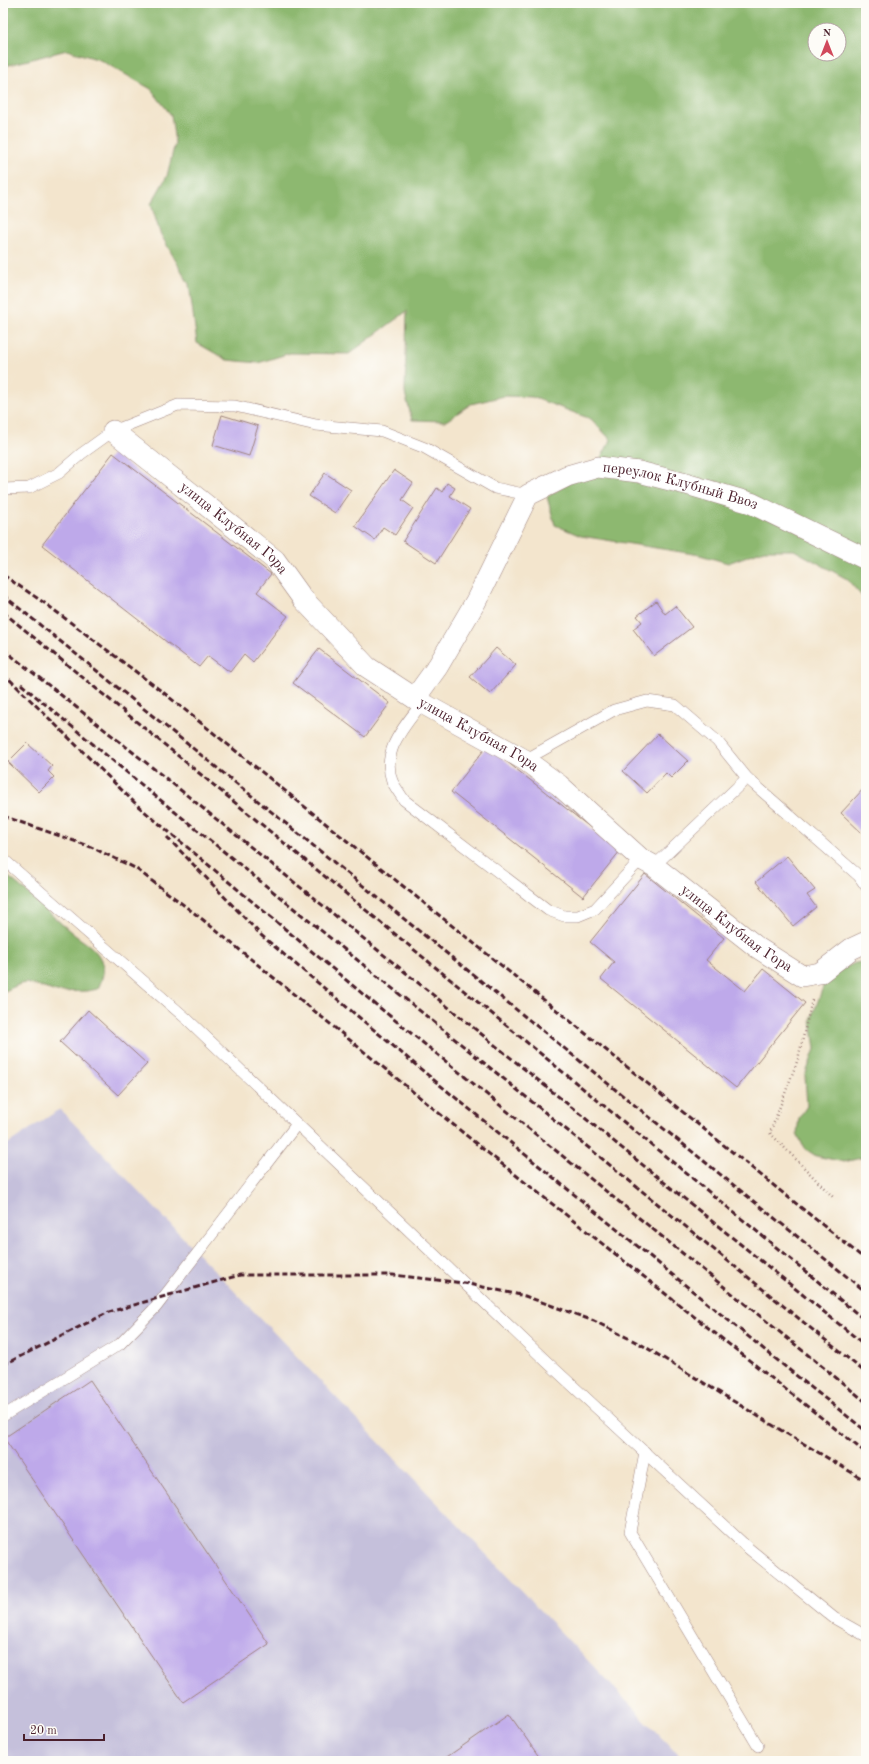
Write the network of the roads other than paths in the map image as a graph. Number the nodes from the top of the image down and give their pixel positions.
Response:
1 (113, 431) junction
2 (3, 489) edge
3 (528, 495) junction
4 (866, 559) edge
5 (419, 701) junction
6 (525, 760) junction
7 (747, 778) junction
8 (3, 859) edge
9 (648, 863) junction
10 (866, 886) edge
11 (866, 942) edge
12 (297, 1124) junction
13 (3, 1416) edge
14 (644, 1452) junction
15 (866, 1636) edge
16 (758, 1746) dead end

1 - 2 lane
1 - 3 lane
1 - 5 street, улица Клубная Гора
3 - 4 street, переулок Клубный Ввоз
3 - 5 street
5 - 6 street, улица Клубная Гора
5 - 9 lane
6 - 7 lane
6 - 9 street, улица Клубная Гора
7 - 9 lane
7 - 10 lane
8 - 12 lane
9 - 11 street, улица Клубная Гора
12 - 13 lane
12 - 14 lane
14 - 15 lane
14 - 16 lane

